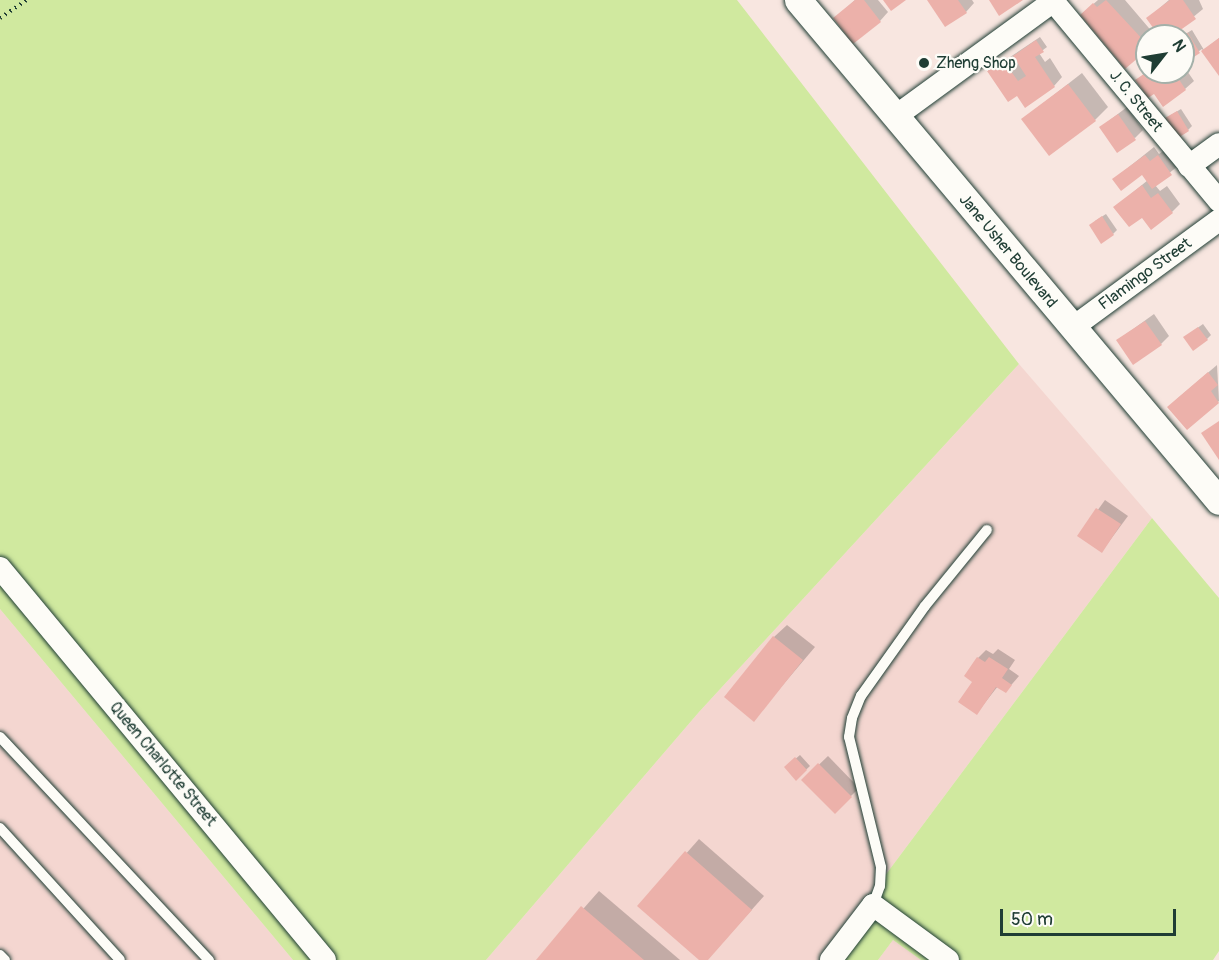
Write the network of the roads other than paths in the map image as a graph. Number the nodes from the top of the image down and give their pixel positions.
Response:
1 (798, 0) edge
2 (1054, 0) edge
3 (896, 116) junction
4 (1219, 144) edge
5 (1189, 166) junction
6 (1219, 201) edge
7 (1219, 220) edge
8 (1072, 328) junction
9 (1218, 498) edge
10 (987, 530) dead end
11 (0, 567) edge
12 (0, 738) edge
13 (0, 828) edge
14 (873, 905) junction
15 (0, 955) edge
16 (5, 960) edge
17 (120, 960) edge
18 (209, 960) edge
19 (325, 960) edge
20 (831, 960) edge
21 (948, 960) edge

1 - 3 street, Jane Usher Boulevard
2 - 3 street
2 - 5 street, J. C. Street
3 - 8 street, Jane Usher Boulevard
4 - 5 street
5 - 6 street, J. C. Street
7 - 8 street, Flamingo Street
8 - 9 street, Jane Usher Boulevard
10 - 14 lane
11 - 19 street, Queen Charlotte Street
12 - 18 lane
13 - 17 lane
14 - 20 street
14 - 21 street
15 - 16 lane

